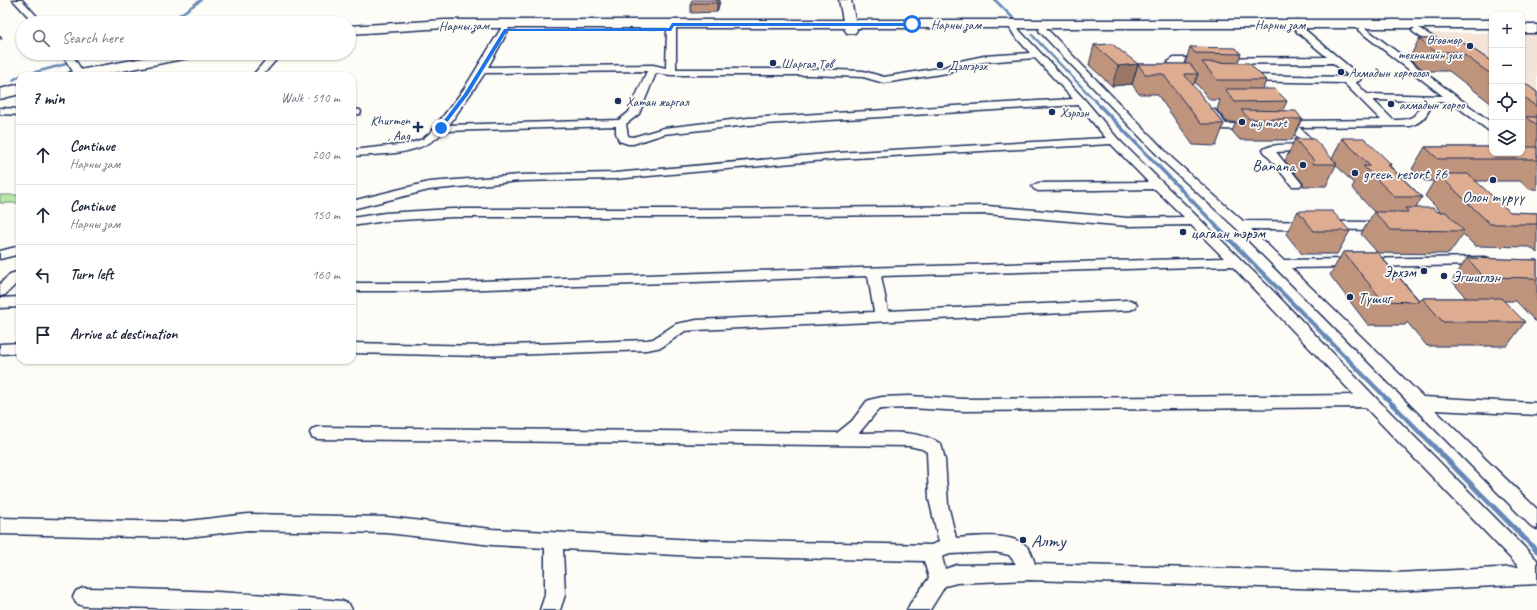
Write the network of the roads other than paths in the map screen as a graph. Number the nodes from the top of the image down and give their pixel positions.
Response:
1 (17, 0) edge
2 (845, 0) edge
3 (32, 16) edge
4 (1525, 23) edge
5 (1537, 23) edge
6 (1489, 24) edge
7 (671, 27) junction
8 (850, 27) junction
9 (1014, 27) junction
10 (1489, 29) edge
11 (1525, 29) edge
12 (1537, 29) edge
13 (356, 30) edge
14 (505, 30) junction
15 (1043, 30) junction
16 (1300, 30) junction
17 (1362, 30) junction
18 (1417, 30) junction
19 (356, 34) edge
20 (1038, 54) junction
21 (68, 60) edge
22 (138, 60) edge
23 (152, 60) edge
24 (271, 60) edge
25 (1334, 60) junction
26 (1460, 60) edge
27 (653, 68) junction
28 (481, 70) junction
29 (71, 72) edge
30 (81, 72) edge
31 (83, 72) edge
32 (260, 72) edge
33 (671, 72) junction
34 (1185, 77) junction
35 (1200, 78) dead end
36 (1347, 80) junction
37 (1193, 88) edge
38 (1256, 89) edge
39 (1364, 97) junction
40 (1427, 99) junction
41 (1454, 99) junction
42 (1081, 102) junction
43 (1220, 105) dead end
44 (1276, 110) edge
45 (0, 111) edge
46 (16, 112) edge
47 (621, 124) junction
48 (1391, 124) junction
49 (1290, 126) junction
50 (1489, 126) edge
51 (1262, 127) edge
52 (1277, 127) edge
53 (441, 128) junction
54 (1114, 141) junction
55 (356, 153) edge
56 (1296, 184) dead end
57 (1159, 185) junction
58 (1038, 187) dead end
59 (356, 204) edge
60 (356, 221) edge
61 (1195, 221) junction
62 (1240, 225) junction
63 (1395, 226) edge
64 (16, 251) edge
65 (0, 255) edge
66 (1500, 261) edge
67 (1235, 262) junction
68 (1279, 264) junction
69 (874, 272) junction
70 (16, 277) edge
71 (356, 287) edge
72 (0, 292) edge
73 (16, 302) edge
74 (0, 303) edge
75 (1130, 305) dead end
76 (882, 317) junction
77 (0, 348) edge
78 (16, 348) edge
79 (356, 348) edge
80 (1369, 401) junction
81 (1419, 403) junction
82 (1537, 409) edge
83 (318, 433) dead end
84 (840, 440) junction
85 (1537, 521) edge
86 (0, 526) edge
87 (554, 540) junction
88 (950, 546) junction
89 (931, 553) junction
90 (1029, 572) junction
91 (1537, 574) edge
92 (939, 579) junction
93 (83, 597) dead end
94 (342, 610) edge
95 (550, 610) edge
96 (917, 610) edge

1 - 3 street
2 - 8 main road
4 - 5 main road
6 - 9 main road, Нарны зам
7 - 8 main road, Нарны зам
7 - 13 main road, Нарны зам
7 - 14 main road, Нарны зам
7 - 33 street
8 - 9 main road, Нарны зам
9 - 15 main road, Нарны зам
9 - 20 street
10 - 18 main road, Нарны зам
11 - 12 main road
14 - 19 main road, Нарны зам
14 - 28 street
15 - 16 main road, Нарны зам
15 - 62 street
16 - 17 main road, Нарны зам
16 - 25 street
17 - 18 main road, Нарны зам
17 - 41 street
18 - 26 street
20 - 33 street
20 - 42 street
21 - 29 street
22 - 30 main road
23 - 31 main road
24 - 32 street
25 - 34 street
25 - 36 street
27 - 28 street
27 - 33 street
27 - 47 street
28 - 53 street
34 - 35 street
34 - 37 street
36 - 38 street
36 - 39 street
39 - 40 street
39 - 48 street
40 - 41 street
40 - 48 street
41 - 50 street
42 - 47 street
42 - 54 street
43 - 51 street
44 - 49 street
45 - 46 street
47 - 53 street
48 - 49 street
49 - 52 street
49 - 56 street
53 - 55 street
54 - 57 street
54 - 59 street
57 - 58 street
57 - 61 street
60 - 61 street
61 - 67 street
62 - 63 street
62 - 68 street
64 - 65 street
66 - 68 street
67 - 69 street
67 - 80 street
68 - 81 street
69 - 71 street
69 - 76 street
70 - 72 street
73 - 74 street
75 - 76 street
76 - 79 street
77 - 78 street
80 - 84 street
80 - 91 street
81 - 82 street
81 - 85 street
83 - 84 street
84 - 88 street
86 - 87 street
87 - 89 street
87 - 95 street
88 - 89 street
88 - 90 street
89 - 92 street
90 - 91 street
90 - 92 street
92 - 96 street
93 - 94 street

